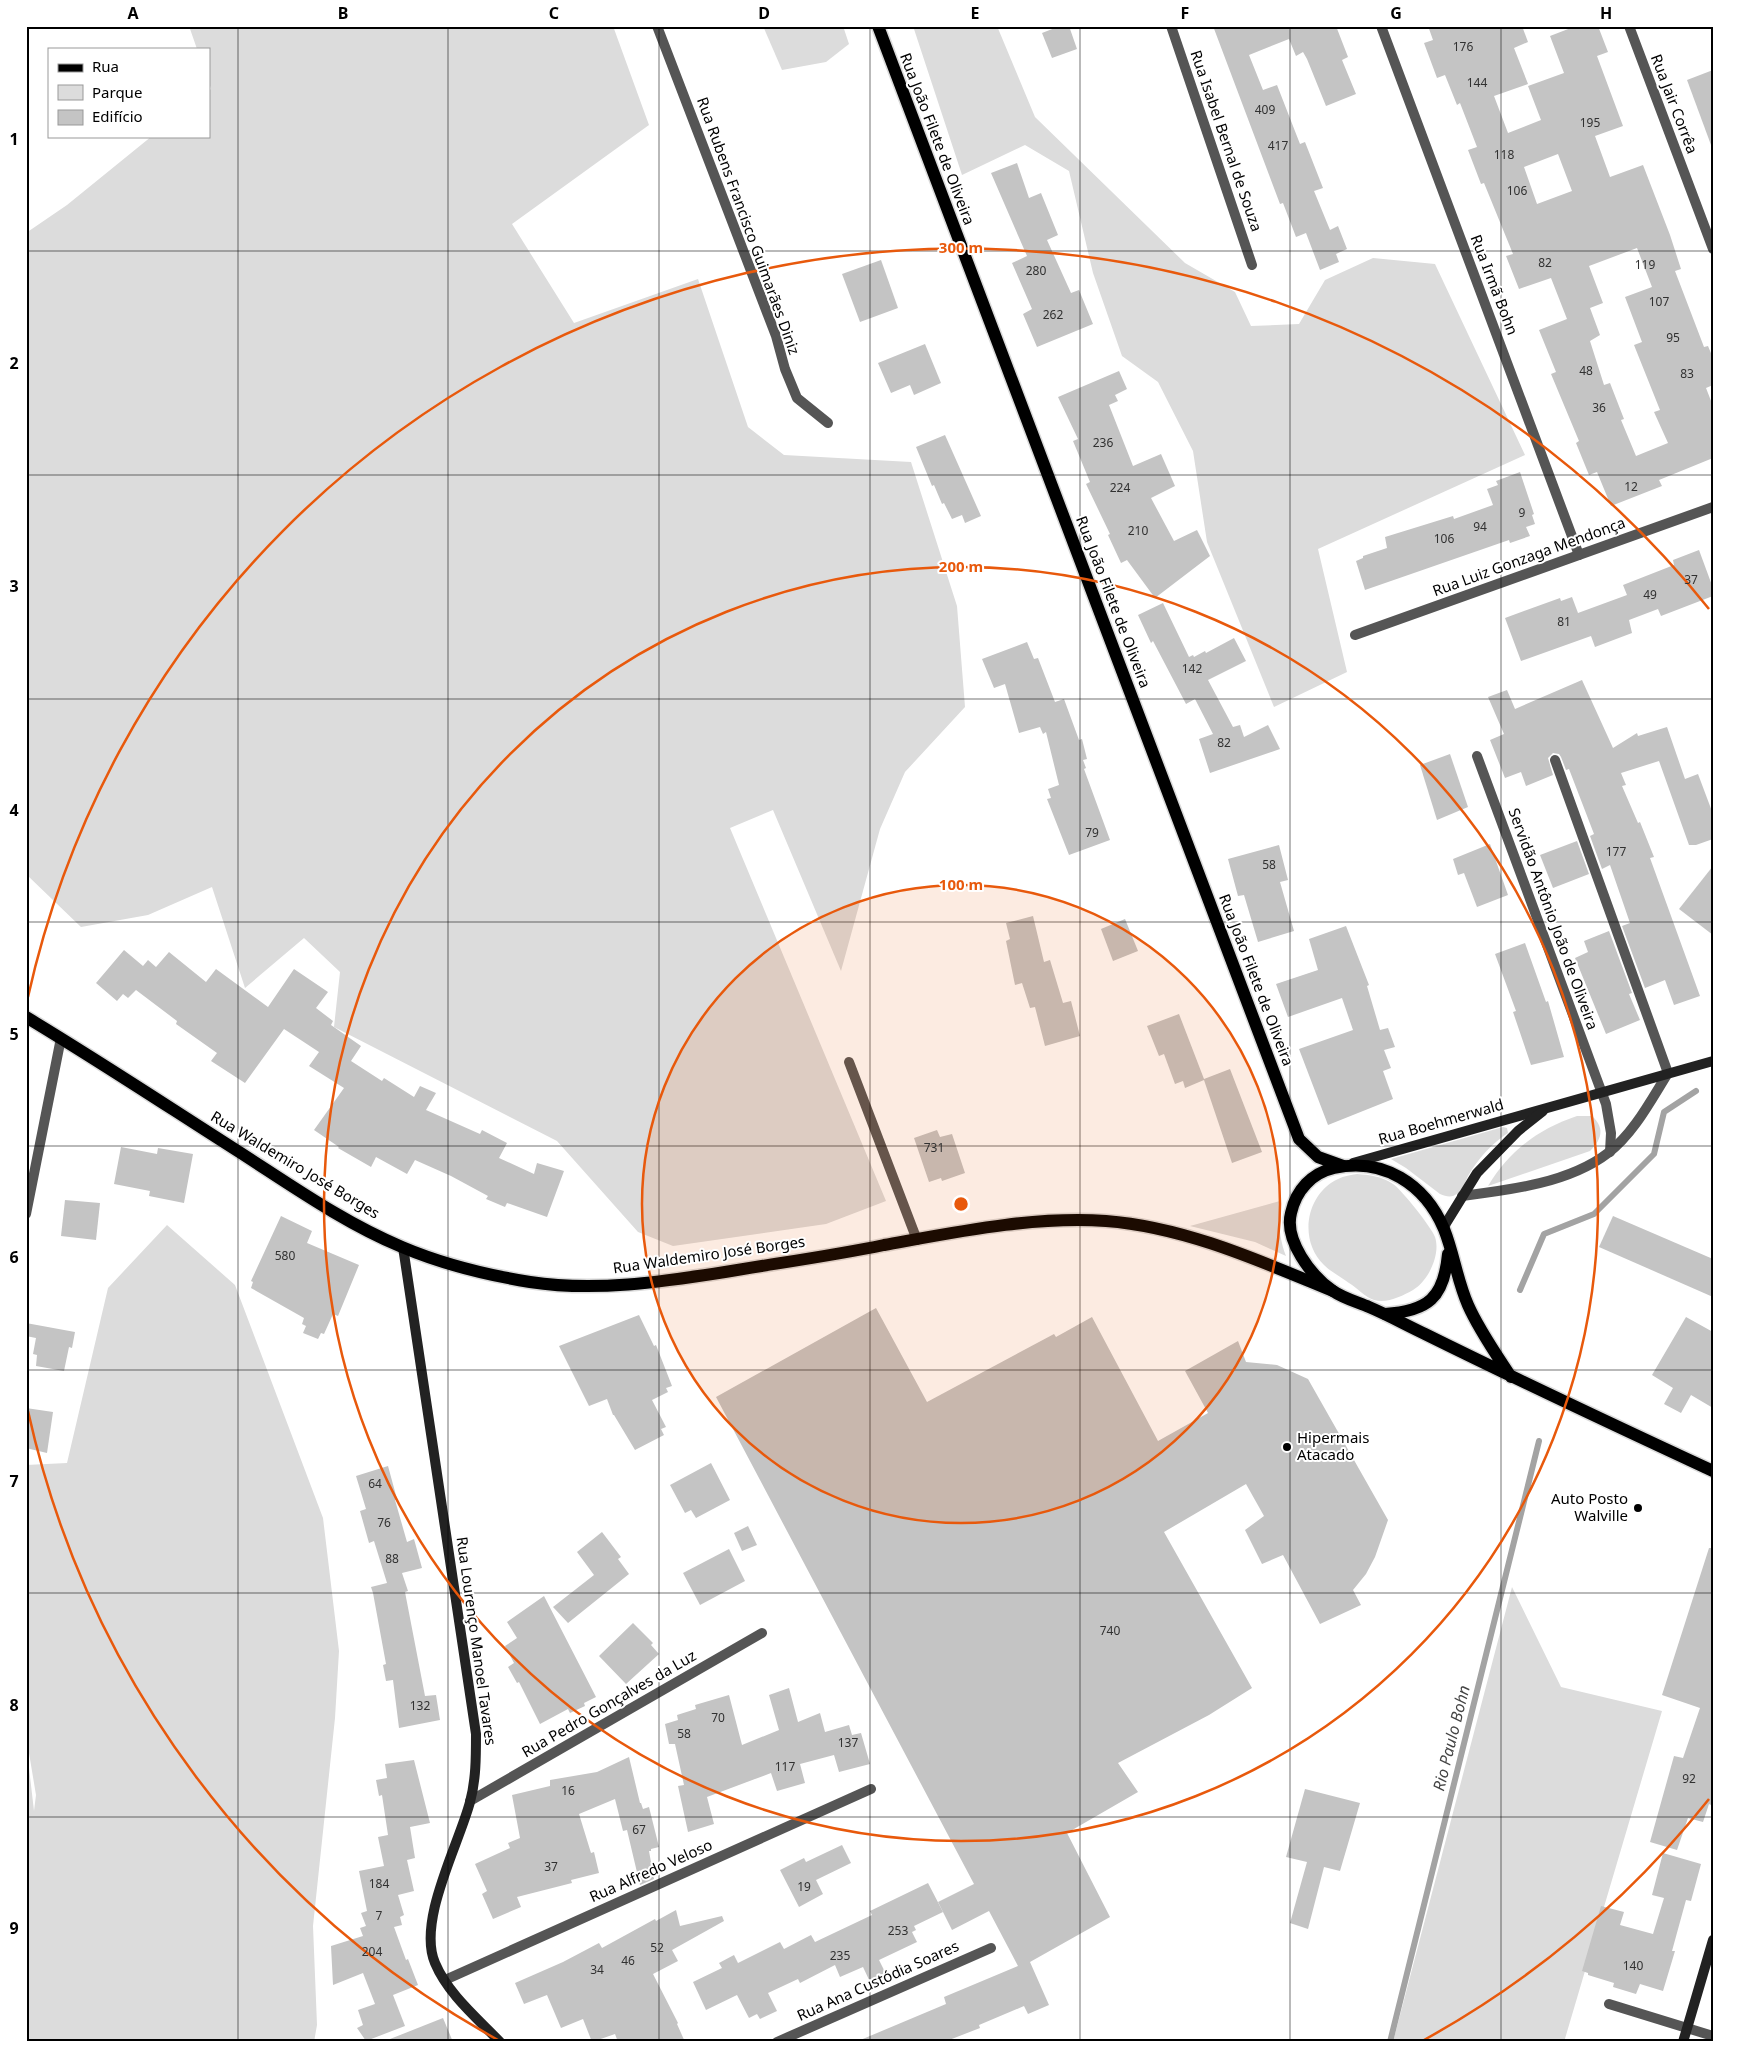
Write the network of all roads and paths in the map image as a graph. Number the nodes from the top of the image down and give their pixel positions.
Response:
1 (657, 26) edge
2 (878, 26) edge
3 (1171, 26) edge
4 (1381, 26) edge
5 (1629, 26) edge
6 (1713, 249) edge
7 (1252, 265) dead end
8 (828, 423) dead end
9 (1713, 507) edge
10 (1579, 555) junction
11 (1355, 635) dead end
12 (1477, 756) dead end
13 (1555, 760) dead end
14 (26, 1017) edge
15 (61, 1038) junction
16 (1713, 1061) edge
17 (849, 1062) dead end
18 (1668, 1073) junction
19 (1601, 1092) junction
20 (1548, 1108) junction
21 (1610, 1152) junction
22 (1343, 1166) junction
23 (29, 1187) edge
24 (1462, 1196) junction
25 (26, 1214) edge
26 (1443, 1228) junction
27 (917, 1240) junction
28 (403, 1247) junction
29 (1449, 1247) junction
30 (1333, 1291) junction
31 (1385, 1314) junction
32 (1511, 1377) junction
33 (1713, 1471) edge
34 (762, 1633) dead end
35 (871, 1789) dead end
36 (470, 1802) junction
37 (1713, 1940) edge
38 (992, 1948) dead end
39 (445, 1980) junction
40 (1609, 2004) dead end
41 (1687, 2028) junction
42 (1713, 2036) edge
43 (500, 2042) edge
44 (777, 2042) edge
45 (1683, 2042) edge

1 - 8 street, Rua Rubens Francisco Guimarães Diniz
2 - 22 main road, Rua João Filete de Oliveira
3 - 7 street, Rua Isabel Bernal de Souza
4 - 10 street, Rua Irmã Bohn
5 - 6 street, Rua Jair Corrêa
9 - 10 street, Rua Luiz Gonzaga Mendonça
10 - 11 street, Rua Luiz Gonzaga Mendonça
12 - 19 street, Servidão Antônio João de Oliveira
13 - 18 street
14 - 15 main road, Rua Waldemiro José Borges
15 - 23 street
15 - 28 main road, Rua Waldemiro José Borges
16 - 18 street, Rua Boehmerwald
17 - 27 street
18 - 19 street, Rua Boehmerwald
18 - 21 street
19 - 20 street, Rua Boehmerwald
19 - 21 street, Servidão Antônio João de Oliveira
20 - 22 street, Rua Boehmerwald
20 - 24 street, Rua Boehmerwald
21 - 24 street
22 - 26 main road
22 - 30 main road
23 - 25 street
24 - 26 street, Rua Boehmerwald
26 - 29 main road
27 - 28 main road, Rua Waldemiro José Borges
27 - 30 main road, Rua Waldemiro José Borges
28 - 36 street, Rua Lourenço Manoel Tavares
29 - 31 main road
29 - 32 main road
30 - 31 main road
31 - 32 main road
32 - 33 main road
34 - 36 street, Rua Pedro Gonçalves da Luz
35 - 39 street, Rua Alfredo Veloso
36 - 39 street, Rua Lourenço Manoel Tavares
37 - 41 street
38 - 44 street, Rua Ana Custódia Soares
39 - 43 street, Rua Lourenço Manoel Tavares
40 - 41 street
41 - 42 street
41 - 45 street

